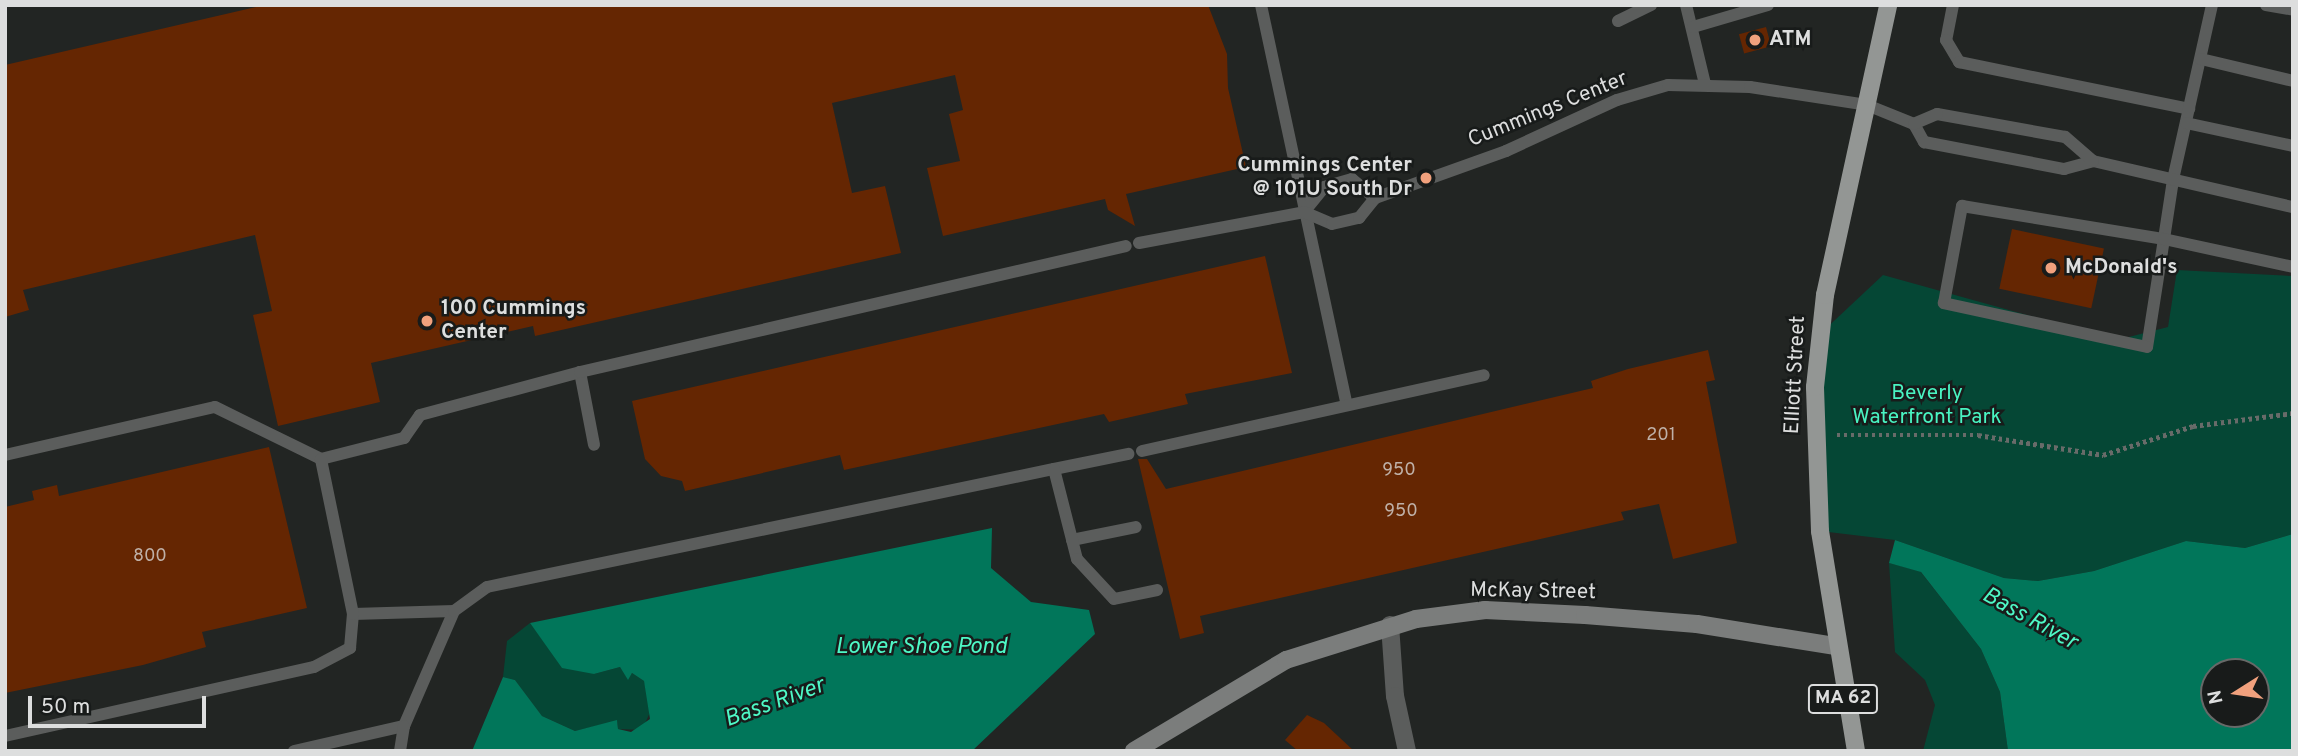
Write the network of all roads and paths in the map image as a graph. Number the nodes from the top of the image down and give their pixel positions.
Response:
1 (1261, 5) edge
2 (1651, 5) edge
3 (1686, 5) edge
4 (1768, 5) edge
5 (1888, 5) edge
6 (1953, 5) edge
7 (2213, 5) edge
8 (2266, 5) edge
9 (2293, 10) edge
10 (1618, 21) dead end
11 (1693, 27) junction
12 (2200, 59) junction
13 (2293, 81) edge
14 (1705, 84) junction
15 (1867, 105) junction
16 (2189, 109) junction
17 (2186, 123) junction
18 (1914, 124) junction
19 (2293, 146) edge
20 (2093, 161) junction
21 (2173, 180) junction
22 (1375, 198) junction
23 (2293, 207) edge
24 (1304, 212) junction
25 (2164, 239) junction
26 (2293, 267) edge
27 (580, 372) junction
28 (1484, 374) dead end
29 (1346, 404) junction
30 (2293, 413) edge
31 (1814, 433) junction
32 (594, 445) dead end
33 (1142, 451) dead end
34 (1128, 454) dead end
35 (5, 455) edge
36 (321, 459) junction
37 (1054, 470) junction
38 (1136, 527) dead end
39 (1072, 540) junction
40 (1157, 590) dead end
41 (454, 611) junction
42 (354, 614) junction
43 (1390, 625) junction
44 (1834, 646) junction
45 (404, 726) junction
46 (5, 736) edge
47 (293, 751) edge
48 (400, 751) edge
49 (1134, 751) edge
50 (1408, 751) edge
51 (1856, 751) edge

1 - 24 lane
2 - 10 lane
3 - 11 lane
4 - 11 lane
5 - 15 main road, Elliott Street / MA 62
6 - 16 lane
7 - 12 lane
8 - 9 lane
11 - 14 lane
12 - 13 lane
12 - 16 lane
14 - 15 lane, Cummings Center
14 - 22 lane, Cummings Center
15 - 18 lane, Cummings Center
15 - 31 main road, Elliott Street / MA 62
16 - 17 lane
17 - 19 lane
17 - 21 lane
18 - 20 lane
18 - 20 lane, Cummings Center
20 - 21 lane
21 - 23 lane
21 - 25 lane
22 - 24 lane
22 - 24 lane
24 - 27 lane
24 - 29 lane
25 - 25 lane
25 - 26 lane
27 - 32 lane
27 - 36 lane
28 - 29 lane
29 - 33 lane
30 - 31 path
31 - 44 main road, Elliott Street / MA 62
34 - 37 lane
35 - 36 lane
36 - 42 lane
37 - 39 lane
37 - 41 lane
38 - 39 lane
39 - 40 lane
41 - 42 lane
41 - 45 lane
42 - 46 lane
43 - 44 main road, McKay Street
43 - 49 main road, McKay Street
43 - 50 street
44 - 51 main road, Elliott Street / MA 62
45 - 47 lane
45 - 48 lane

